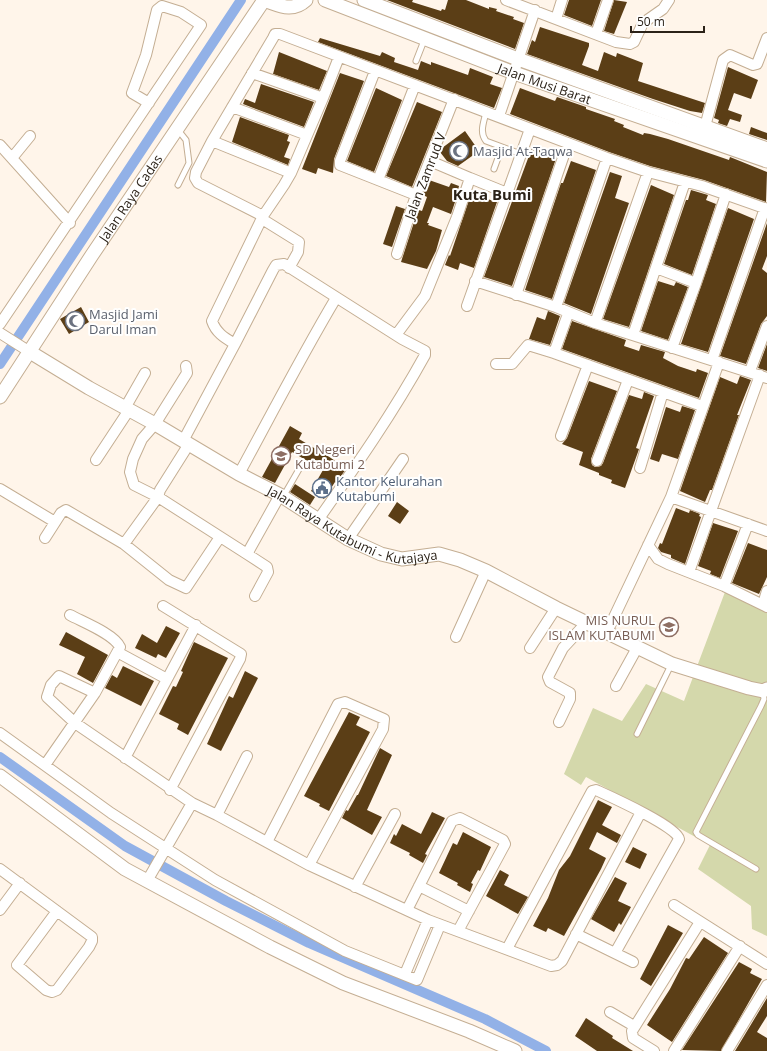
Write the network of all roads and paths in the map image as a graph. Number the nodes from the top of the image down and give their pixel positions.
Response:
1 (264, 0) edge
2 (306, 0) edge
3 (325, 0) edge
4 (364, 0) edge
5 (506, 0) edge
6 (562, 0) edge
7 (608, 0) edge
8 (668, 0) edge
9 (535, 10) junction
10 (556, 19) junction
11 (596, 34) junction
12 (426, 37) junction
13 (767, 38) edge
14 (338, 57) junction
15 (518, 59) junction
16 (416, 61) dead end
17 (375, 71) junction
18 (252, 73) junction
19 (514, 73) junction
20 (415, 85) junction
21 (323, 98) junction
22 (454, 99) junction
23 (149, 103) junction
24 (232, 107) junction
25 (486, 111) junction
26 (499, 116) junction
27 (177, 129) junction
28 (530, 129) junction
29 (704, 132) junction
30 (307, 135) junction
31 (30, 136) dead end
32 (212, 141) junction
33 (568, 143) junction
34 (0, 145) edge
35 (502, 147) junction
36 (767, 149) edge
37 (521, 154) junction
38 (12, 158) junction
39 (607, 158) junction
40 (430, 161) junction
41 (767, 161) edge
42 (494, 169) dead end
43 (648, 172) junction
44 (291, 173) junction
45 (470, 178) junction
46 (378, 180) junction
47 (685, 182) junction
48 (178, 185) dead end
49 (507, 194) junction
50 (726, 194) junction
51 (416, 195) junction
52 (766, 209) edge
53 (262, 217) junction
54 (70, 223) junction
55 (397, 254) dead end
56 (288, 268) junction
57 (656, 268) junction
58 (475, 280) junction
59 (696, 283) junction
60 (516, 295) junction
61 (336, 298) junction
62 (466, 306) dead end
63 (556, 307) junction
64 (568, 314) junction
65 (595, 323) junction
66 (767, 326) edge
67 (0, 331) edge
68 (396, 335) junction
69 (633, 335) junction
70 (235, 344) junction
71 (672, 348) junction
72 (26, 349) junction
73 (554, 353) junction
74 (715, 361) junction
75 (496, 364) dead end
76 (588, 365) junction
77 (186, 366) dead end
78 (750, 372) junction
79 (145, 373) dead end
80 (764, 376) edge
81 (628, 380) junction
82 (663, 392) junction
83 (0, 397) edge
84 (702, 406) junction
85 (127, 409) junction
86 (155, 424) junction
87 (561, 436) dead end
88 (186, 443) junction
89 (402, 459) dead end
90 (96, 460) dead end
91 (597, 461) dead end
92 (302, 464) dead end
93 (640, 468) dead end
94 (239, 474) junction
95 (0, 489) edge
96 (281, 496) junction
97 (158, 497) junction
98 (671, 498) junction
99 (711, 511) junction
100 (318, 520) junction
101 (55, 522) junction
102 (748, 524) junction
103 (767, 531) edge
104 (220, 537) junction
105 (45, 538) dead end
106 (348, 539) junction
107 (124, 544) junction
108 (648, 545) junction
109 (247, 554) junction
110 (486, 571) junction
111 (689, 572) junction
112 (724, 586) junction
113 (767, 591) edge
114 (255, 596) dead end
115 (765, 605) edge
116 (163, 606) dead end
117 (556, 608) junction
118 (70, 615) dead end
119 (587, 622) junction
120 (196, 625) junction
121 (607, 632) junction
122 (456, 637) dead end
123 (530, 648) dead end
124 (637, 648) junction
125 (119, 653) junction
126 (672, 664) junction
127 (167, 679) junction
128 (616, 686) dead end
129 (765, 690) edge
130 (95, 693) junction
131 (559, 722) dead end
132 (75, 723) junction
133 (0, 733) edge
134 (637, 734) dead end
135 (247, 756) dead end
136 (125, 758) junction
137 (45, 765) junction
138 (0, 776) edge
139 (170, 790) junction
140 (192, 803) junction
141 (641, 812) junction
142 (395, 814) dead end
143 (217, 815) junction
144 (267, 842) junction
145 (166, 848) junction
146 (309, 865) junction
147 (0, 869) edge
148 (756, 869) dead end
149 (149, 878) junction
150 (20, 883) junction
151 (419, 886) junction
152 (355, 887) junction
153 (674, 905) dead end
154 (0, 910) edge
155 (407, 910) junction
156 (57, 911) junction
157 (469, 911) junction
158 (428, 920) junction
159 (700, 922) junction
160 (440, 925) junction
161 (458, 930) junction
162 (576, 934) junction
163 (740, 946) junction
164 (507, 949) junction
165 (615, 953) junction
166 (633, 962) dead end
167 (767, 964) edge
168 (405, 974) junction
169 (767, 985) edge
170 (610, 1012) dead end
171 (634, 1026) junction
172 (515, 1051) edge
173 (654, 1051) edge
174 (674, 1051) edge
175 (727, 1051) edge

1 - 2 street
1 - 27 street, Jalan Raya Cadas
3 - 12 street, Jalan Musi Barat
4 - 15 street, Jalan Musi Barat
5 - 9 street
6 - 10 street
7 - 11 street
8 - 11 street
9 - 10 street
9 - 15 street
10 - 11 street
12 - 16 lane
12 - 19 street, Jalan Musi Barat
13 - 29 street
14 - 17 street
14 - 18 street
14 - 21 street
15 - 19 street
15 - 29 street, Jalan Musi Barat
17 - 20 street
17 - 46 street
18 - 21 street
18 - 24 street
19 - 26 street
19 - 29 street, Jalan Musi Barat
20 - 22 street
20 - 46 street
21 - 30 street
22 - 25 street
22 - 40 street, Jalan Zamrud V
23 - 23 street
23 - 54 street
24 - 30 street
24 - 32 street
25 - 26 street
25 - 35 lane
26 - 28 street
27 - 48 lane
27 - 72 street, Jalan Raya Cadas
28 - 33 street
28 - 37 street
29 - 36 street, Jalan Musi Barat
29 - 41 street, Jalan Musi Barat
30 - 44 street
31 - 38 street
32 - 44 street
32 - 53 street
33 - 39 street
33 - 60 street
34 - 38 street
35 - 37 lane
35 - 42 lane
37 - 49 street
38 - 54 street
39 - 43 street
39 - 63 street
40 - 45 street
40 - 51 street, Jalan Zamrud V
43 - 47 street
43 - 65 street
44 - 53 street
45 - 49 street
45 - 68 street
46 - 51 street
47 - 50 street
47 - 57 street
49 - 58 street
50 - 52 street
50 - 59 street
51 - 55 street, Jalan Zamrud V
52 - 74 street
53 - 56 street
53 - 70 street
54 - 67 street
56 - 61 street
56 - 70 street
57 - 59 street
57 - 69 street
58 - 60 street
58 - 62 street
59 - 71 street
60 - 63 street
61 - 68 street
61 - 94 street
63 - 64 street
64 - 65 street
64 - 73 street
65 - 69 street
66 - 78 street
67 - 72 street, Jalan Raya Kutabumi - Kutajaya
68 - 100 street
69 - 71 street
70 - 88 street
71 - 74 street
72 - 83 street, Jalan Raya Cadas
72 - 85 street, Jalan Raya Kutabumi - Kutajaya
73 - 75 street
73 - 76 street
74 - 78 street
74 - 84 street
76 - 81 street
76 - 87 street
77 - 86 street
78 - 80 street
79 - 85 street
80 - 99 street
81 - 82 street
81 - 91 street
82 - 84 street
82 - 93 street
84 - 98 street
85 - 86 street, Jalan Raya Kutabumi - Kutajaya
85 - 90 street
86 - 88 street, Jalan Raya Kutabumi - Kutajaya
86 - 97 street
88 - 94 street, Jalan Raya Kutabumi - Kutajaya
88 - 97 street
89 - 106 street
92 - 96 lane
94 - 96 street, Jalan Raya Kutabumi - Kutajaya
95 - 101 street
96 - 100 street, Jalan Raya Kutabumi - Kutajaya
96 - 109 street
97 - 104 street
97 - 107 street
98 - 99 street
98 - 108 street
99 - 102 street
99 - 111 street
100 - 106 street, Jalan Raya Kutabumi - Kutajaya
101 - 105 street
101 - 107 street
102 - 103 street
102 - 112 street
104 - 107 street
104 - 109 street
106 - 110 street, Jalan Raya Kutabumi - Kutajaya
108 - 111 street
108 - 121 street
109 - 114 street
110 - 117 street, Jalan Raya Kutabumi - Kutajaya
110 - 122 street
111 - 112 street
112 - 115 street
113 - 115 street
116 - 120 street
117 - 119 street, Jalan Raya Kutabumi - Kutajaya
117 - 123 street
118 - 125 street
119 - 121 street, Jalan Raya Kutabumi - Kutajaya
119 - 131 street
120 - 127 street
120 - 139 street
121 - 124 street, Jalan Raya Kutabumi - Kutajaya
124 - 126 street, Jalan Raya Kutabumi - Kutajaya
124 - 128 street
125 - 127 street
125 - 130 street
126 - 129 street, Jalan Raya Kutabumi - Kutajaya
126 - 134 lane
127 - 136 street
129 - 148 lane
130 - 132 street
130 - 132 street
132 - 136 street
132 - 137 street
133 - 137 street
135 - 143 street
136 - 139 street
137 - 145 street
138 - 149 street
139 - 140 street
140 - 143 street
140 - 145 street
141 - 162 street
141 - 164 street
141 - 165 street
142 - 152 street
143 - 144 street
144 - 146 street
144 - 146 street
145 - 149 street
145 - 168 street
146 - 152 street
147 - 150 street
149 - 172 street
150 - 154 street
150 - 156 street
151 - 155 street
151 - 157 street
151 - 157 street
152 - 155 street
153 - 159 street
155 - 158 street
156 - 156 street
157 - 161 street
158 - 160 street
158 - 168 street
159 - 163 street
159 - 171 street
160 - 161 street
160 - 168 street
161 - 164 street
162 - 164 street
162 - 165 street
163 - 167 street
163 - 174 street
165 - 166 street
169 - 175 street
170 - 171 street
171 - 173 street

